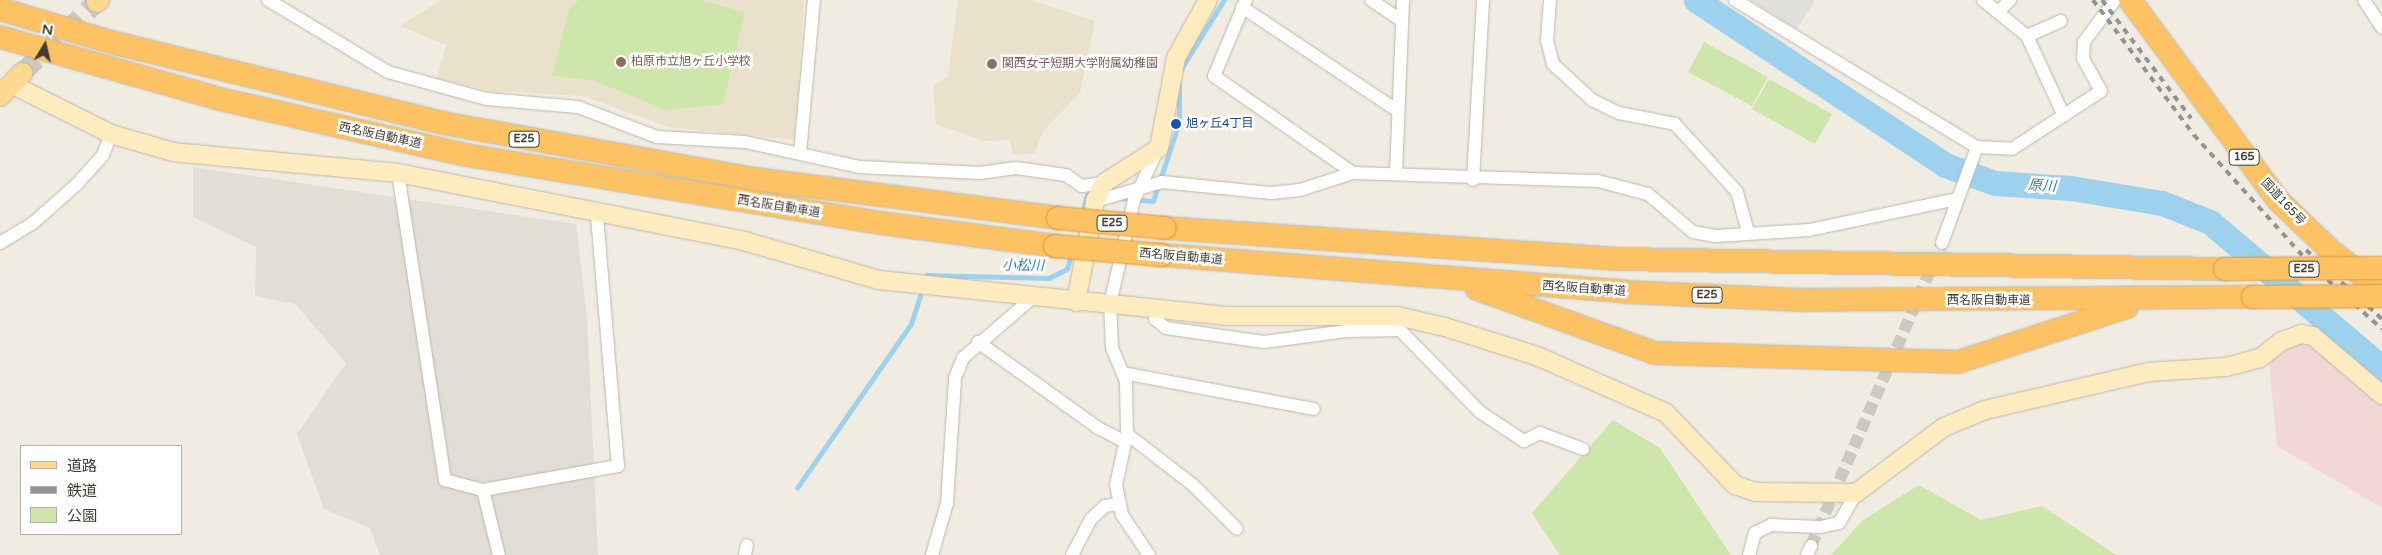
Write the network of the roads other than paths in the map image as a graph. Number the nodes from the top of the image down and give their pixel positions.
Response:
1 (268, 0) edge
2 (814, 0) edge
3 (1208, 0) edge
4 (1371, 0) edge
5 (1403, 0) edge
6 (1483, 0) edge
7 (1550, 0) edge
8 (1735, 0) edge
9 (1983, 0) edge
10 (2010, 0) edge
11 (2115, 0) edge
12 (2130, 0) edge
13 (2364, 0) edge
14 (1244, 4) edge
15 (0, 9) edge
16 (1998, 12) junction
17 (1402, 21) junction
18 (2061, 21) dead end
19 (2382, 28) edge
20 (0, 36) edge
21 (2027, 36) junction
22 (7, 89) edge
23 (1398, 111) junction
24 (2064, 116) junction
25 (111, 134) junction
26 (1159, 148) junction
27 (1975, 152) junction
28 (800, 153) junction
29 (398, 173) junction
30 (1353, 173) junction
31 (1396, 174) junction
32 (1473, 180) junction
33 (1104, 183) junction
34 (1141, 188) junction
35 (1958, 199) junction
36 (1095, 201) junction
37 (597, 214) junction
38 (1748, 232) junction
39 (1942, 242) tunnel mouth
40 (0, 244) edge
41 (2382, 268) edge
42 (1452, 280) junction
43 (2382, 291) edge
44 (2382, 296) edge
45 (1031, 299) junction
46 (2147, 301) junction
47 (1076, 302) junction
48 (1110, 304) junction
49 (1156, 308) junction
50 (978, 342) junction
51 (1123, 373) junction
52 (2382, 395) edge
53 (1314, 409) dead end
54 (1126, 438) junction
55 (1583, 448) dead end
56 (483, 490) junction
57 (1856, 493) junction
58 (1120, 504) junction
59 (1238, 529) dead end
60 (498, 555) edge
61 (932, 555) edge
62 (1072, 555) edge
63 (1149, 555) edge
64 (1749, 555) edge

1 - 28 street
2 - 28 street
3 - 26 street
4 - 17 street
5 - 17 street
6 - 32 street
7 - 38 street
8 - 27 street
9 - 16 street
10 - 16 street
11 - 24 street
12 - 43 highway, 国道165号 / 165
13 - 19 street
14 - 23 street
14 - 30 street
15 - 41 highway, 西名阪自動車道 / E25, bridge
16 - 21 street
17 - 23 street
18 - 21 street
20 - 42 highway, 西名阪自動車道 / E25, bridge
21 - 24 street
22 - 25 street
23 - 31 street
24 - 27 street
25 - 29 street
25 - 40 street
26 - 33 street
26 - 34 street
27 - 35 street
28 - 33 street
29 - 37 street
29 - 56 street
30 - 31 street
30 - 34 street
31 - 32 street
32 - 38 street
33 - 36 street
34 - 36 street
34 - 48 street
35 - 38 street
35 - 39 street
36 - 47 street
37 - 45 street
37 - 56 street
42 - 46 highway, 西名阪自動車道 / E25
42 - 46 highway
44 - 46 highway, 西名阪自動車道 / E25, bridge
45 - 47 street
45 - 50 street
47 - 48 street
48 - 49 street
48 - 51 street
49 - 55 street
49 - 57 street
50 - 54 street
50 - 61 street
51 - 53 street
51 - 54 street
52 - 57 street
54 - 58 street
54 - 59 street
56 - 60 street
57 - 64 street
58 - 62 street
58 - 63 street

